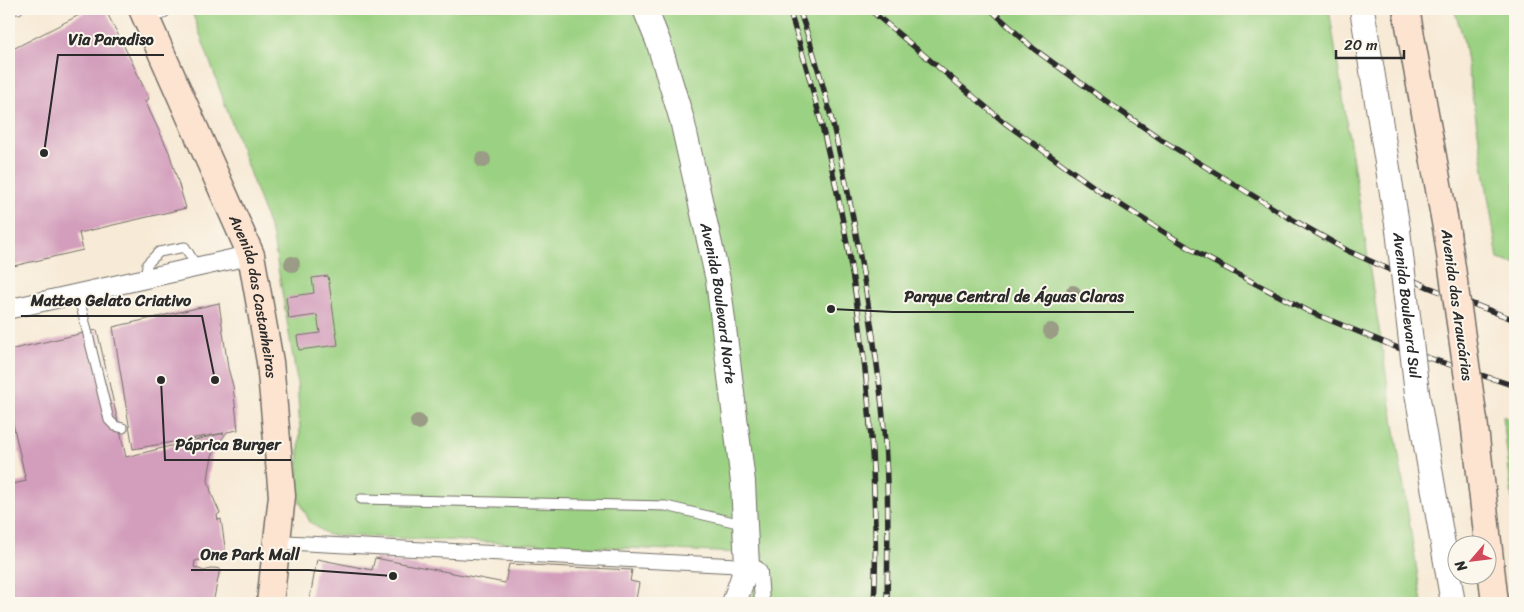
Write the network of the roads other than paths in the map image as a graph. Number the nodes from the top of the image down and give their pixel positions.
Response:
1 (14, 9) edge
2 (18, 9) edge
3 (645, 9) edge
4 (1362, 9) edge
5 (1406, 9) edge
6 (150, 11) edge
7 (251, 255) junction
8 (78, 294) junction
9 (9, 309) edge
10 (123, 428) dead end
11 (361, 499) dead end
12 (745, 525) junction
13 (277, 542) junction
14 (747, 566) junction
15 (270, 603) edge
16 (734, 603) edge
17 (762, 603) edge
18 (1453, 603) edge
19 (1496, 603) edge

1 - 2 lane
3 - 12 street, Avenida Boulevard Norte
4 - 18 street, Avenida Boulevard Sul, bridge
5 - 19 main road, Avenida das Araucárias, bridge
6 - 7 main road, Avenida das Castanheiras
7 - 8 street
7 - 13 main road, Avenida das Castanheiras
8 - 9 street
8 - 10 lane
11 - 12 lane
12 - 14 street, Avenida Boulevard Norte
13 - 14 street
13 - 15 main road, Avenida das Castanheiras
14 - 16 street, Avenida Boulevard Norte
14 - 17 street

